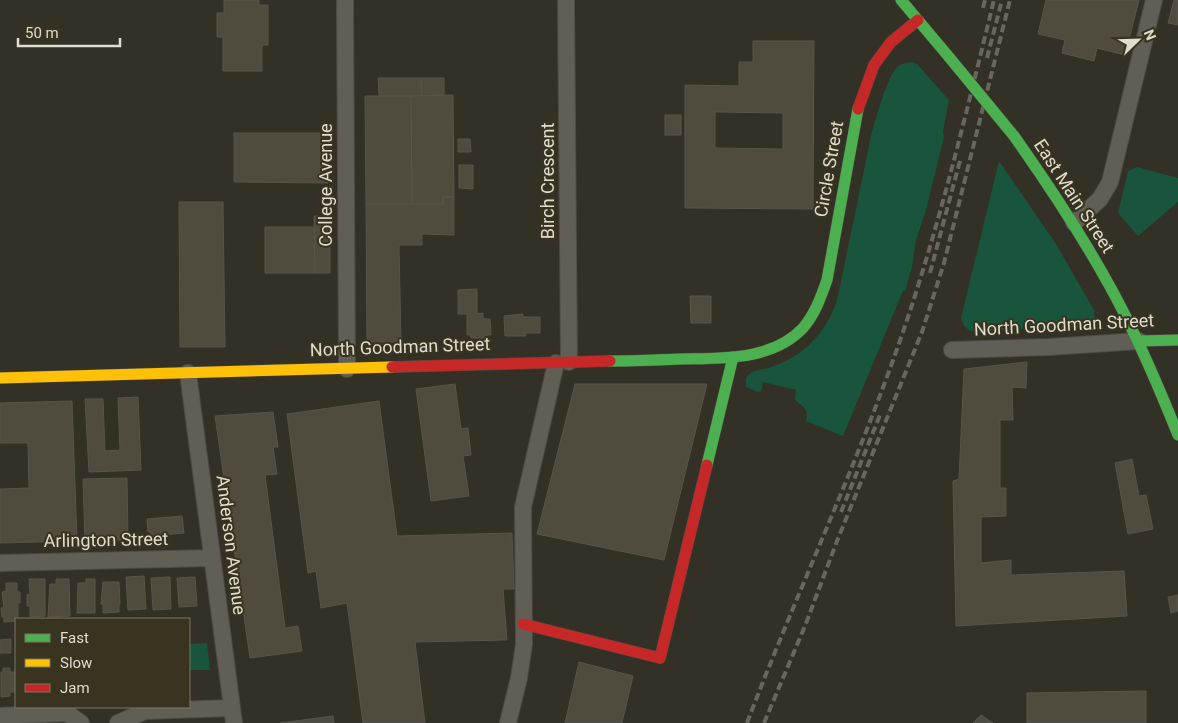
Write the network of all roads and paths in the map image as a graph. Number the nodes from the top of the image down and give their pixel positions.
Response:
1 (345, 0) edge
2 (566, 0) edge
3 (901, 0) edge
4 (1154, 0) edge
5 (918, 20) junction
6 (1074, 223) junction
7 (796, 335) joint
8 (1178, 340) edge
9 (1139, 341) junction
10 (952, 350) dead end
11 (733, 357) junction
12 (562, 362) junction
13 (347, 369) junction
14 (188, 373) junction
15 (0, 378) edge
16 (1178, 435) edge
17 (212, 558) junction
18 (0, 563) edge
19 (523, 624) junction
20 (233, 715) edge
21 (0, 716) edge
22 (81, 723) edge
23 (118, 723) edge
24 (508, 723) edge

1 - 13 street, College Avenue
2 - 12 street, Birch Crescent
3 - 5 main road, East Main Street
4 - 6 street
5 - 6 main road, East Main Street, bridge
5 - 7 main road, Circle Street
6 - 9 main road, East Main Street
7 - 11 main road, North Goodman Street
8 - 9 main road, North Goodman Street
9 - 10 street, North Goodman Street
9 - 16 main road, East Main Street
11 - 12 main road, North Goodman Street
11 - 19 main road
12 - 13 main road, North Goodman Street
12 - 19 street, Birch Crescent
13 - 14 main road, North Goodman Street
14 - 15 main road, North Goodman Street
14 - 17 street, Anderson Avenue
17 - 18 street, Arlington Street
17 - 20 street, Anderson Avenue
19 - 24 street, Birch Crescent
20 - 23 street
21 - 22 street

